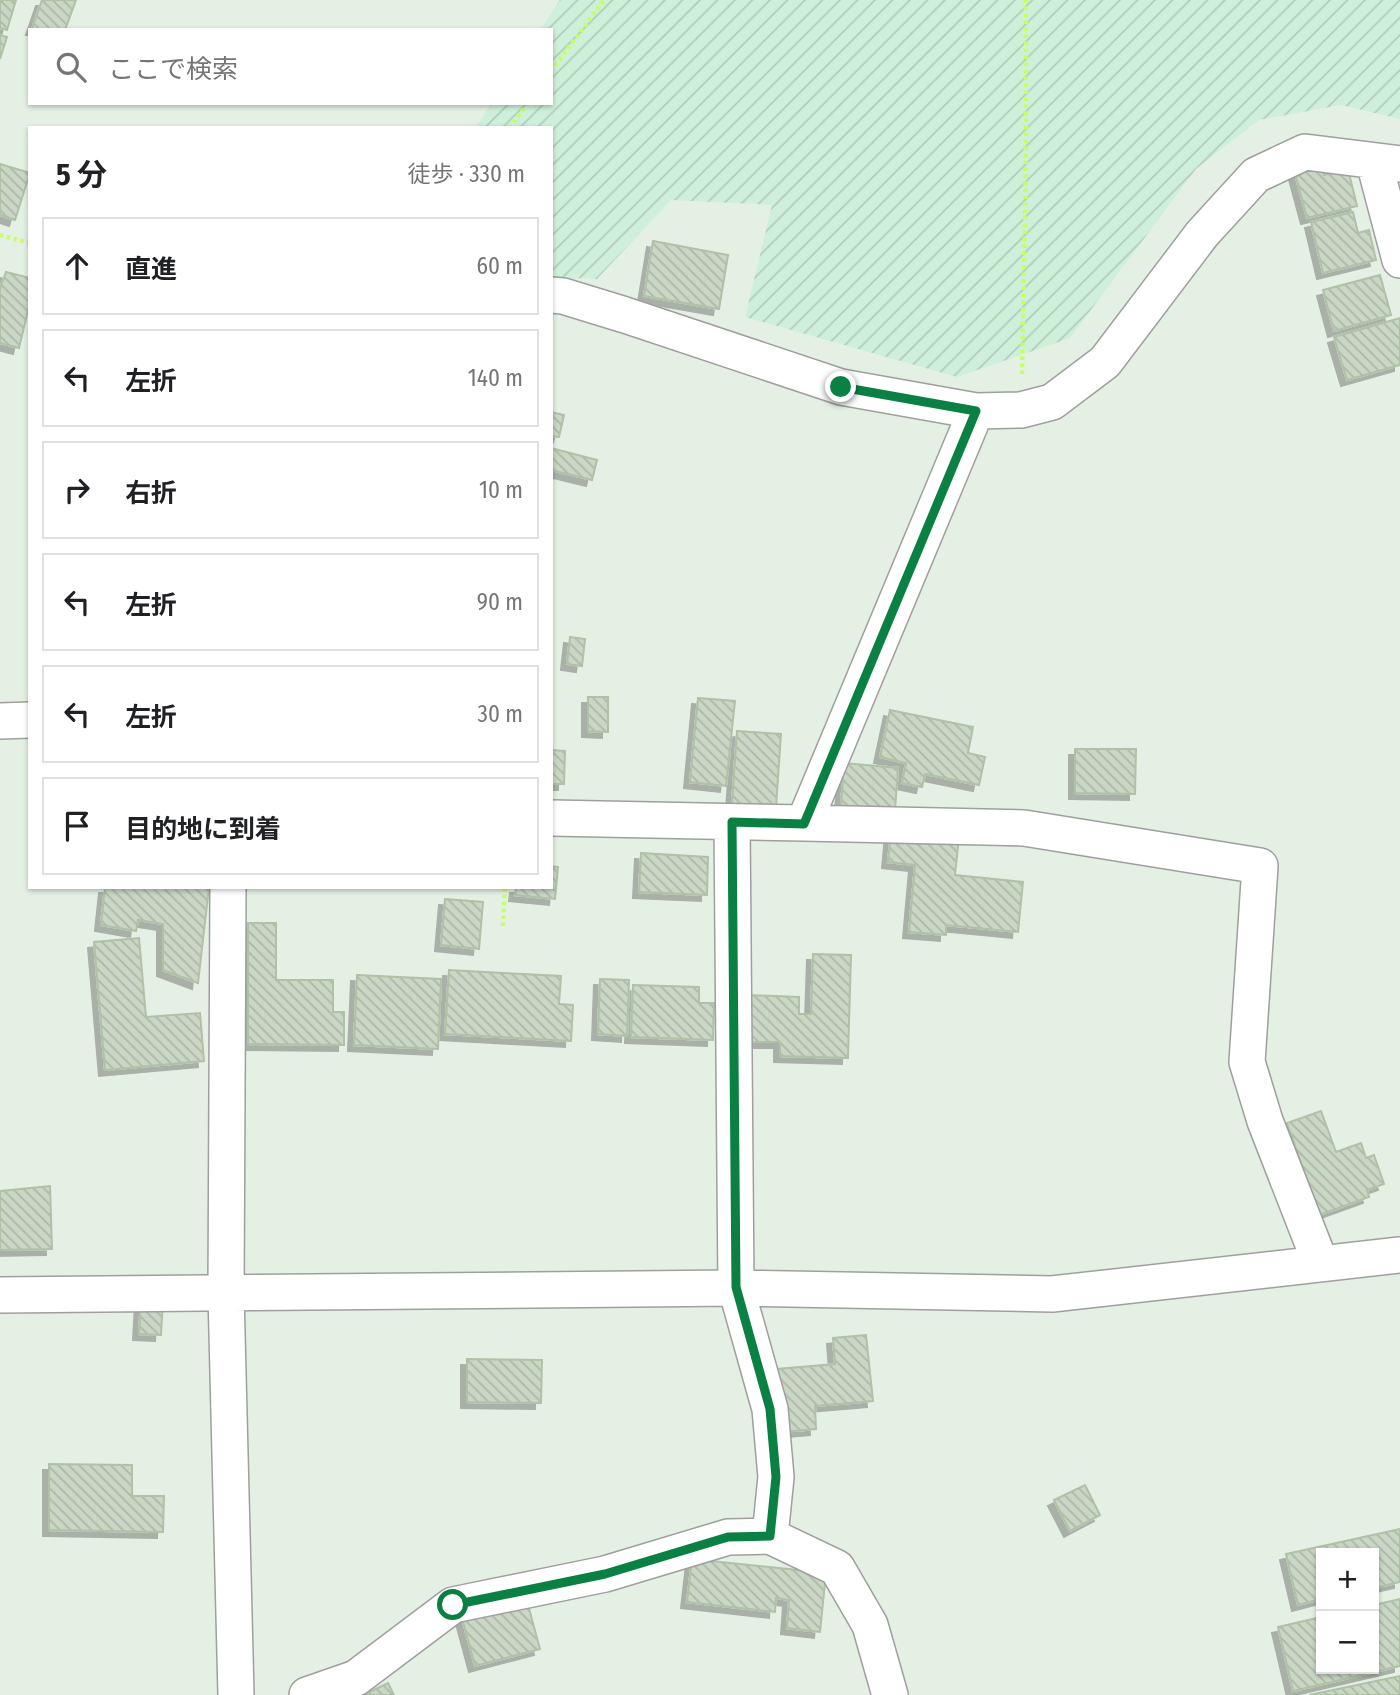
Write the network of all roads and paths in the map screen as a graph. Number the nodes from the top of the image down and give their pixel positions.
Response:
1 (604, 0) edge
2 (1026, 0) edge
3 (553, 68) edge
4 (526, 105) edge
5 (511, 126) edge
6 (1387, 163) edge
7 (0, 235) edge
8 (28, 242) edge
9 (1400, 260) edge
10 (553, 295) edge
11 (1021, 410) junction
12 (976, 411) junction
13 (28, 720) edge
14 (0, 721) edge
15 (553, 818) edge
16 (732, 822) junction
17 (804, 824) junction
18 (228, 889) edge
19 (505, 889) edge
20 (503, 926) dead end
21 (1400, 1255) edge
22 (1320, 1262) junction
23 (736, 1287) junction
24 (226, 1293) junction
25 (0, 1296) edge
26 (770, 1536) junction
27 (236, 1695) edge
28 (307, 1695) edge
29 (890, 1695) edge

1 - 3 path
2 - 11 path
4 - 5 path
6 - 9 street
6 - 11 street
7 - 8 path
10 - 12 street
11 - 12 street
12 - 17 street
13 - 14 street
15 - 16 street
16 - 17 street
16 - 23 street
17 - 22 street
18 - 24 street
19 - 20 path
21 - 22 street
22 - 23 street
23 - 24 street
23 - 26 street
24 - 25 street
24 - 27 street
26 - 28 street
26 - 29 street

